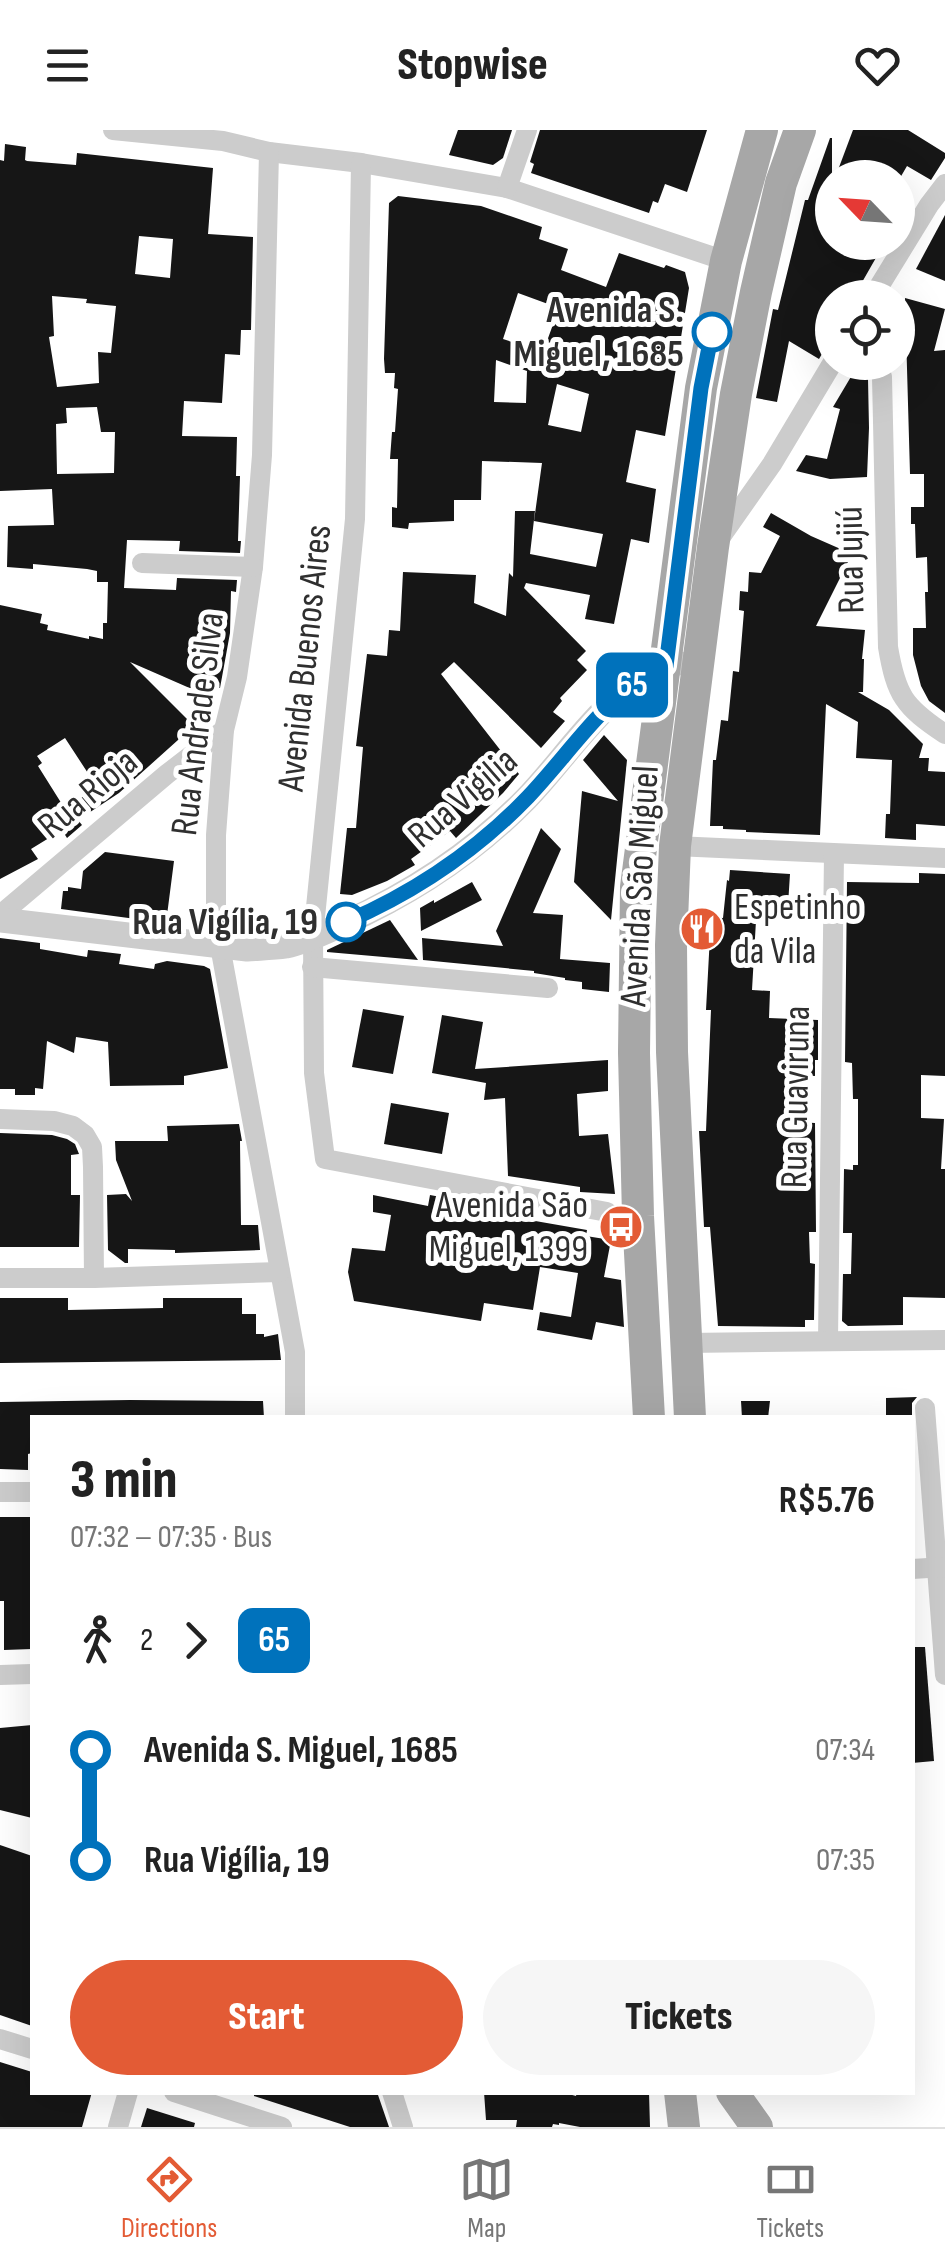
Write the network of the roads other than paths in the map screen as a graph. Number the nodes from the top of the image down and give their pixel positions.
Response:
1 (113, 130) edge
2 (527, 130) edge
3 (762, 130) edge
4 (800, 130) edge
5 (224, 136) edge
6 (269, 152) junction
7 (361, 163) junction
8 (945, 184) edge
9 (506, 188) junction
10 (726, 260) junction
11 (883, 280) edge
12 (822, 380) edge
13 (882, 380) edge
14 (714, 547) junction
15 (142, 562) dead end
16 (252, 566) junction
17 (700, 657) junction
18 (666, 666) junction
19 (224, 730) junction
20 (945, 734) edge
21 (675, 846) junction
22 (834, 854) junction
23 (945, 858) edge
24 (0, 917) edge
25 (313, 937) junction
26 (220, 946) junction
27 (312, 966) junction
28 (548, 988) dead end
29 (0, 1118) edge
30 (606, 1212) dead end
31 (280, 1272) junction
32 (0, 1278) edge
33 (94, 1278) junction
34 (945, 1340) edge
35 (828, 1341) junction
36 (686, 1343) junction
37 (925, 1408) dead end
38 (295, 1415) edge
39 (649, 1415) edge
40 (690, 1415) edge
41 (0, 1492) edge
42 (30, 1492) edge
43 (941, 1567) edge
44 (915, 1569) edge
45 (30, 1674) edge
46 (945, 1674) edge
47 (0, 1675) edge
48 (0, 2040) edge
49 (30, 2048) edge
50 (127, 2095) edge
51 (393, 2095) edge
52 (680, 2095) edge
53 (730, 2095) edge
54 (732, 2095) edge
55 (205, 2097) edge
56 (118, 2127) edge
57 (282, 2127) edge
58 (403, 2127) edge
59 (684, 2127) edge
60 (732, 2127) edge
61 (757, 2127) edge

1 - 5 street
2 - 9 street
3 - 10 main road, Avenida São Miguel
4 - 14 main road, Avenida São Miguel
5 - 6 street
6 - 7 street
6 - 16 street, Rua Andrade Silva
7 - 9 street
7 - 25 street, Avenida Buenos Aires
8 - 11 street
9 - 10 street
10 - 18 main road, Avenida São Miguel
12 - 14 street
13 - 20 street, Rua Jujiú
14 - 17 main road, Avenida São Miguel
15 - 16 street
16 - 19 street, Rua Andrade Silva
17 - 18 street, Rua Vigilia
17 - 21 main road, Avenida São Miguel
18 - 25 street, Rua Vigilia
18 - 39 main road, Avenida São Miguel
19 - 24 street, Rua Rioja
19 - 26 street, Rua Andrade Silva
21 - 22 street
21 - 36 main road, Avenida São Miguel
22 - 23 street
22 - 35 street, Rua Guaviruna
24 - 26 street, Rua Vigilia
25 - 26 street, Rua Vigilia
25 - 27 street, Avenida Buenos Aires
26 - 31 street, Rua Andrade Silva
27 - 28 street
27 - 30 street, Avenida Buenos Aires
29 - 33 street
31 - 33 street
31 - 38 street, Rua Andrade Silva
32 - 33 street
34 - 35 street
35 - 36 street
36 - 40 main road, Avenida São Miguel
37 - 43 street
41 - 42 street
43 - 44 street
43 - 46 street
45 - 47 street
48 - 49 street
50 - 56 street
51 - 58 street
52 - 59 main road
53 - 60 main road
54 - 61 main road
55 - 57 street

